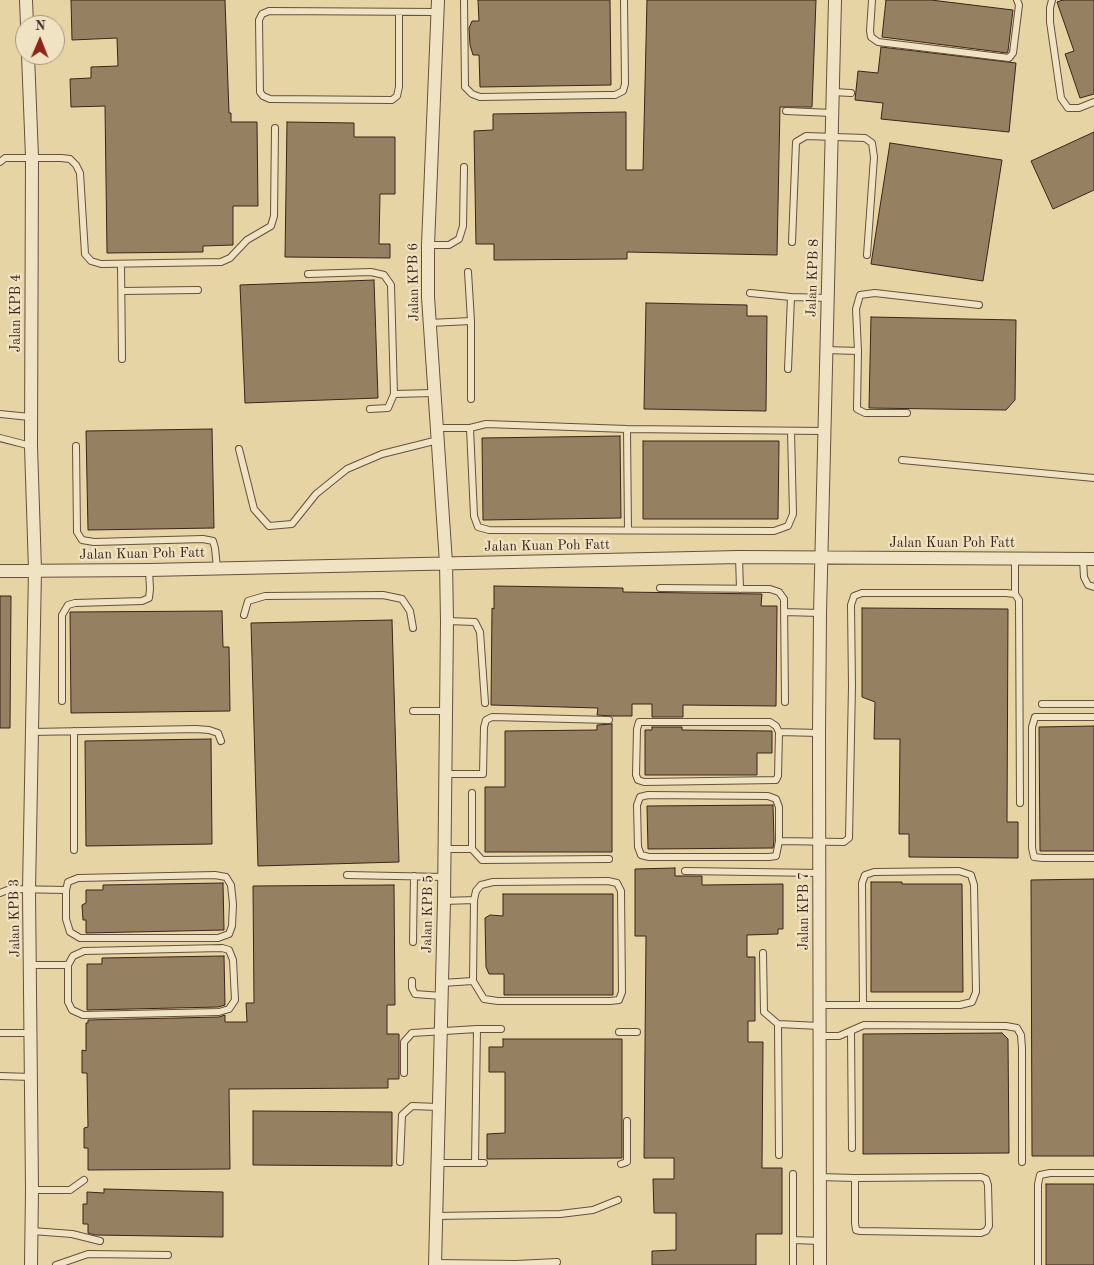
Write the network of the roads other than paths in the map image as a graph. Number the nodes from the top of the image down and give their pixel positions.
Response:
1 (26, 0) edge
2 (464, 0) edge
3 (624, 0) edge
4 (835, 0) edge
5 (872, 0) edge
6 (1018, 0) edge
7 (1052, 0) edge
8 (438, 6) edge
9 (399, 12) junction
10 (27, 15) edge
11 (28, 65) edge
12 (833, 92) junction
13 (851, 93) dead end
14 (1094, 102) edge
15 (786, 112) dead end
16 (832, 113) junction
17 (275, 128) dead end
18 (832, 136) junction
19 (32, 157) junction
20 (0, 162) edge
21 (464, 167) dead end
22 (792, 242) dead end
23 (428, 245) junction
24 (867, 255) dead end
25 (122, 264) junction
26 (468, 272) dead end
27 (308, 274) dead end
28 (122, 290) junction
29 (198, 290) dead end
30 (750, 292) dead end
31 (791, 297) junction
32 (828, 298) junction
33 (979, 305) dead end
34 (471, 321) junction
35 (429, 323) junction
36 (826, 350) junction
37 (858, 351) junction
38 (122, 359) dead end
39 (788, 369) dead end
40 (433, 393) junction
41 (394, 394) junction
42 (471, 399) dead end
43 (370, 410) dead end
44 (0, 414) edge
45 (908, 414) dead end
46 (30, 416) junction
47 (470, 428) junction
48 (627, 429) junction
49 (791, 431) junction
50 (824, 431) junction
51 (437, 434) junction
52 (0, 438) edge
53 (31, 446) junction
54 (76, 446) dead end
55 (239, 449) dead end
56 (902, 460) dead end
57 (1094, 478) edge
58 (628, 530) junction
59 (739, 557) junction
60 (822, 557) junction
61 (1015, 559) junction
62 (1088, 559) edge
63 (446, 563) junction
64 (217, 568) junction
65 (35, 570) junction
66 (149, 570) junction
67 (0, 571) edge
68 (1094, 587) edge
69 (660, 588) dead end
70 (740, 589) junction
71 (1015, 594) junction
72 (784, 612) junction
73 (820, 613) junction
74 (244, 615) dead end
75 (447, 621) junction
76 (413, 628) dead end
77 (62, 701) dead end
78 (785, 702) dead end
79 (484, 703) dead end
80 (1042, 704) dead end
81 (1094, 704) edge
82 (413, 711) dead end
83 (445, 711) junction
84 (1094, 717) edge
85 (609, 720) dead end
86 (74, 731) junction
87 (31, 732) junction
88 (779, 732) junction
89 (819, 733) junction
90 (222, 740) dead end
91 (444, 774) junction
92 (472, 793) dead end
93 (1020, 803) dead end
94 (779, 841) junction
95 (819, 842) junction
96 (444, 849) junction
97 (472, 849) junction
98 (74, 850) dead end
99 (1094, 858) edge
100 (609, 859) dead end
101 (685, 871) dead end
102 (819, 873) junction
103 (347, 875) dead end
104 (414, 876) junction
105 (444, 877) junction
106 (29, 890) junction
107 (66, 890) junction
108 (0, 893) edge
109 (474, 900) junction
110 (444, 901) junction
111 (412, 942) dead end
112 (763, 953) dead end
113 (31, 965) junction
114 (68, 965) junction
115 (412, 981) dead end
116 (472, 981) junction
117 (442, 990) junction
118 (862, 1004) junction
119 (820, 1005) junction
120 (778, 1024) junction
121 (477, 1028) junction
122 (501, 1029) dead end
123 (440, 1030) junction
124 (820, 1031) junction
125 (851, 1031) junction
126 (618, 1032) dead end
127 (637, 1032) dead end
128 (0, 1033) edge
129 (30, 1033) junction
130 (404, 1073) dead end
131 (0, 1076) edge
132 (31, 1077) junction
133 (438, 1107) junction
134 (627, 1120) dead end
135 (852, 1148) dead end
136 (779, 1155) dead end
137 (400, 1162) dead end
138 (1022, 1162) dead end
139 (437, 1163) junction
140 (475, 1163) junction
141 (484, 1163) dead end
142 (621, 1164) dead end
143 (793, 1174) dead end
144 (1094, 1174) edge
145 (820, 1177) junction
146 (855, 1178) junction
147 (84, 1180) dead end
148 (32, 1190) junction
149 (618, 1200) dead end
150 (436, 1216) junction
151 (32, 1231) junction
152 (793, 1240) junction
153 (100, 1241) dead end
154 (820, 1241) junction
155 (168, 1255) dead end
156 (558, 1262) dead end
157 (435, 1264) edge
158 (31, 1265) edge
159 (56, 1265) edge
160 (793, 1265) edge
161 (820, 1265) edge
162 (1038, 1265) edge

1 - 10 street
2 - 3 lane
4 - 12 street, Jalan KPB 8
5 - 6 lane
7 - 14 lane
8 - 9 lane
8 - 23 street, Jalan KPB 6
9 - 9 lane
11 - 19 street, Jalan KPB 4
12 - 13 lane
12 - 16 street, Jalan KPB 8
15 - 16 lane
16 - 18 street, Jalan KPB 8
17 - 25 lane
18 - 22 lane
18 - 24 lane
18 - 32 street, Jalan KPB 8
19 - 20 lane
19 - 25 lane
19 - 46 street, Jalan KPB 4
21 - 23 lane
23 - 35 street, Jalan KPB 6
25 - 28 lane
26 - 34 lane
27 - 41 lane
28 - 29 lane
28 - 38 lane
30 - 31 lane
31 - 32 lane
31 - 39 lane
32 - 36 street, Jalan KPB 8
33 - 37 lane
34 - 35 lane
34 - 42 lane
35 - 40 street, Jalan KPB 6
36 - 37 lane
36 - 50 street, Jalan KPB 8
37 - 45 lane
40 - 41 lane
40 - 51 street, Jalan KPB 6
41 - 43 lane
44 - 46 lane
46 - 53 street, Jalan KPB 4
47 - 48 lane
47 - 51 lane
47 - 58 lane
48 - 49 lane
48 - 58 lane
49 - 50 lane
49 - 58 lane
50 - 60 street, Jalan KPB 8
51 - 55 lane
51 - 63 street, Jalan KPB 6
52 - 53 lane
53 - 65 street, Jalan KPB 4
54 - 64 lane
56 - 57 lane
59 - 60 street, Jalan Kuan Poh Fatt
59 - 63 street, Jalan Kuan Poh Fatt
59 - 70 lane
60 - 61 street, Jalan Kuan Poh Fatt
60 - 73 street, Jalan KPB 7
61 - 62 street, Jalan Kuan Poh Fatt
61 - 71 lane
62 - 68 lane
63 - 64 street, Jalan Kuan Poh Fatt
63 - 75 street, Jalan KPB 5
64 - 66 street, Jalan Kuan Poh Fatt
65 - 66 street, Jalan Kuan Poh Fatt
65 - 67 street, Jalan Kuan Poh Fatt
65 - 87 street, Jalan KPB 3
66 - 77 lane
69 - 70 lane
70 - 72 lane
71 - 93 lane
71 - 95 lane
72 - 73 lane
72 - 78 lane
73 - 89 street, Jalan KPB 7
74 - 76 lane
75 - 79 lane
75 - 83 street, Jalan KPB 5
80 - 81 lane
82 - 83 lane
83 - 91 street, Jalan KPB 5
84 - 99 lane
85 - 91 lane
86 - 87 lane
86 - 90 lane
86 - 98 lane
87 - 106 street, Jalan KPB 3
88 - 88 lane
88 - 89 lane
89 - 95 street, Jalan KPB 7
91 - 96 street, Jalan KPB 5
92 - 97 lane
94 - 94 lane
94 - 95 lane
95 - 102 street, Jalan KPB 7
96 - 97 lane
96 - 105 street, Jalan KPB 5
97 - 100 lane
101 - 102 lane
102 - 119 street, Jalan KPB 7
103 - 104 lane
104 - 105 lane
104 - 111 lane
105 - 110 street, Jalan KPB 5
106 - 107 lane
106 - 108 lane
106 - 113 street, Jalan KPB 3
107 - 107 lane
109 - 110 lane
109 - 116 lane
109 - 116 lane
110 - 117 street, Jalan KPB 5
112 - 120 lane
113 - 114 lane
113 - 129 street, Jalan KPB 3
114 - 114 lane
115 - 117 lane
116 - 117 lane
117 - 123 street, Jalan KPB 5
118 - 118 lane
118 - 119 lane
119 - 124 street, Jalan KPB 7
120 - 124 lane
120 - 136 lane
121 - 122 lane
121 - 123 lane
121 - 140 lane
123 - 130 lane
123 - 133 street, Jalan KPB 5
124 - 125 lane
124 - 145 street, Jalan KPB 7
125 - 135 lane
125 - 138 lane
126 - 127 lane
128 - 129 lane
129 - 132 street, Jalan KPB 3
131 - 132 lane
132 - 148 street, Jalan KPB 3
133 - 137 lane
133 - 139 street, Jalan KPB 5
134 - 142 lane
139 - 140 lane
139 - 150 street, Jalan KPB 5
140 - 141 lane
143 - 152 lane
144 - 162 lane
145 - 146 lane
145 - 154 street, Jalan KPB 7
146 - 146 lane
147 - 148 lane
148 - 151 street, Jalan KPB 3
149 - 150 lane
150 - 157 street, Jalan KPB 5
151 - 153 lane
151 - 158 street, Jalan KPB 3
152 - 154 lane
152 - 160 lane
154 - 161 street, Jalan KPB 7
155 - 159 lane
156 - 157 lane

